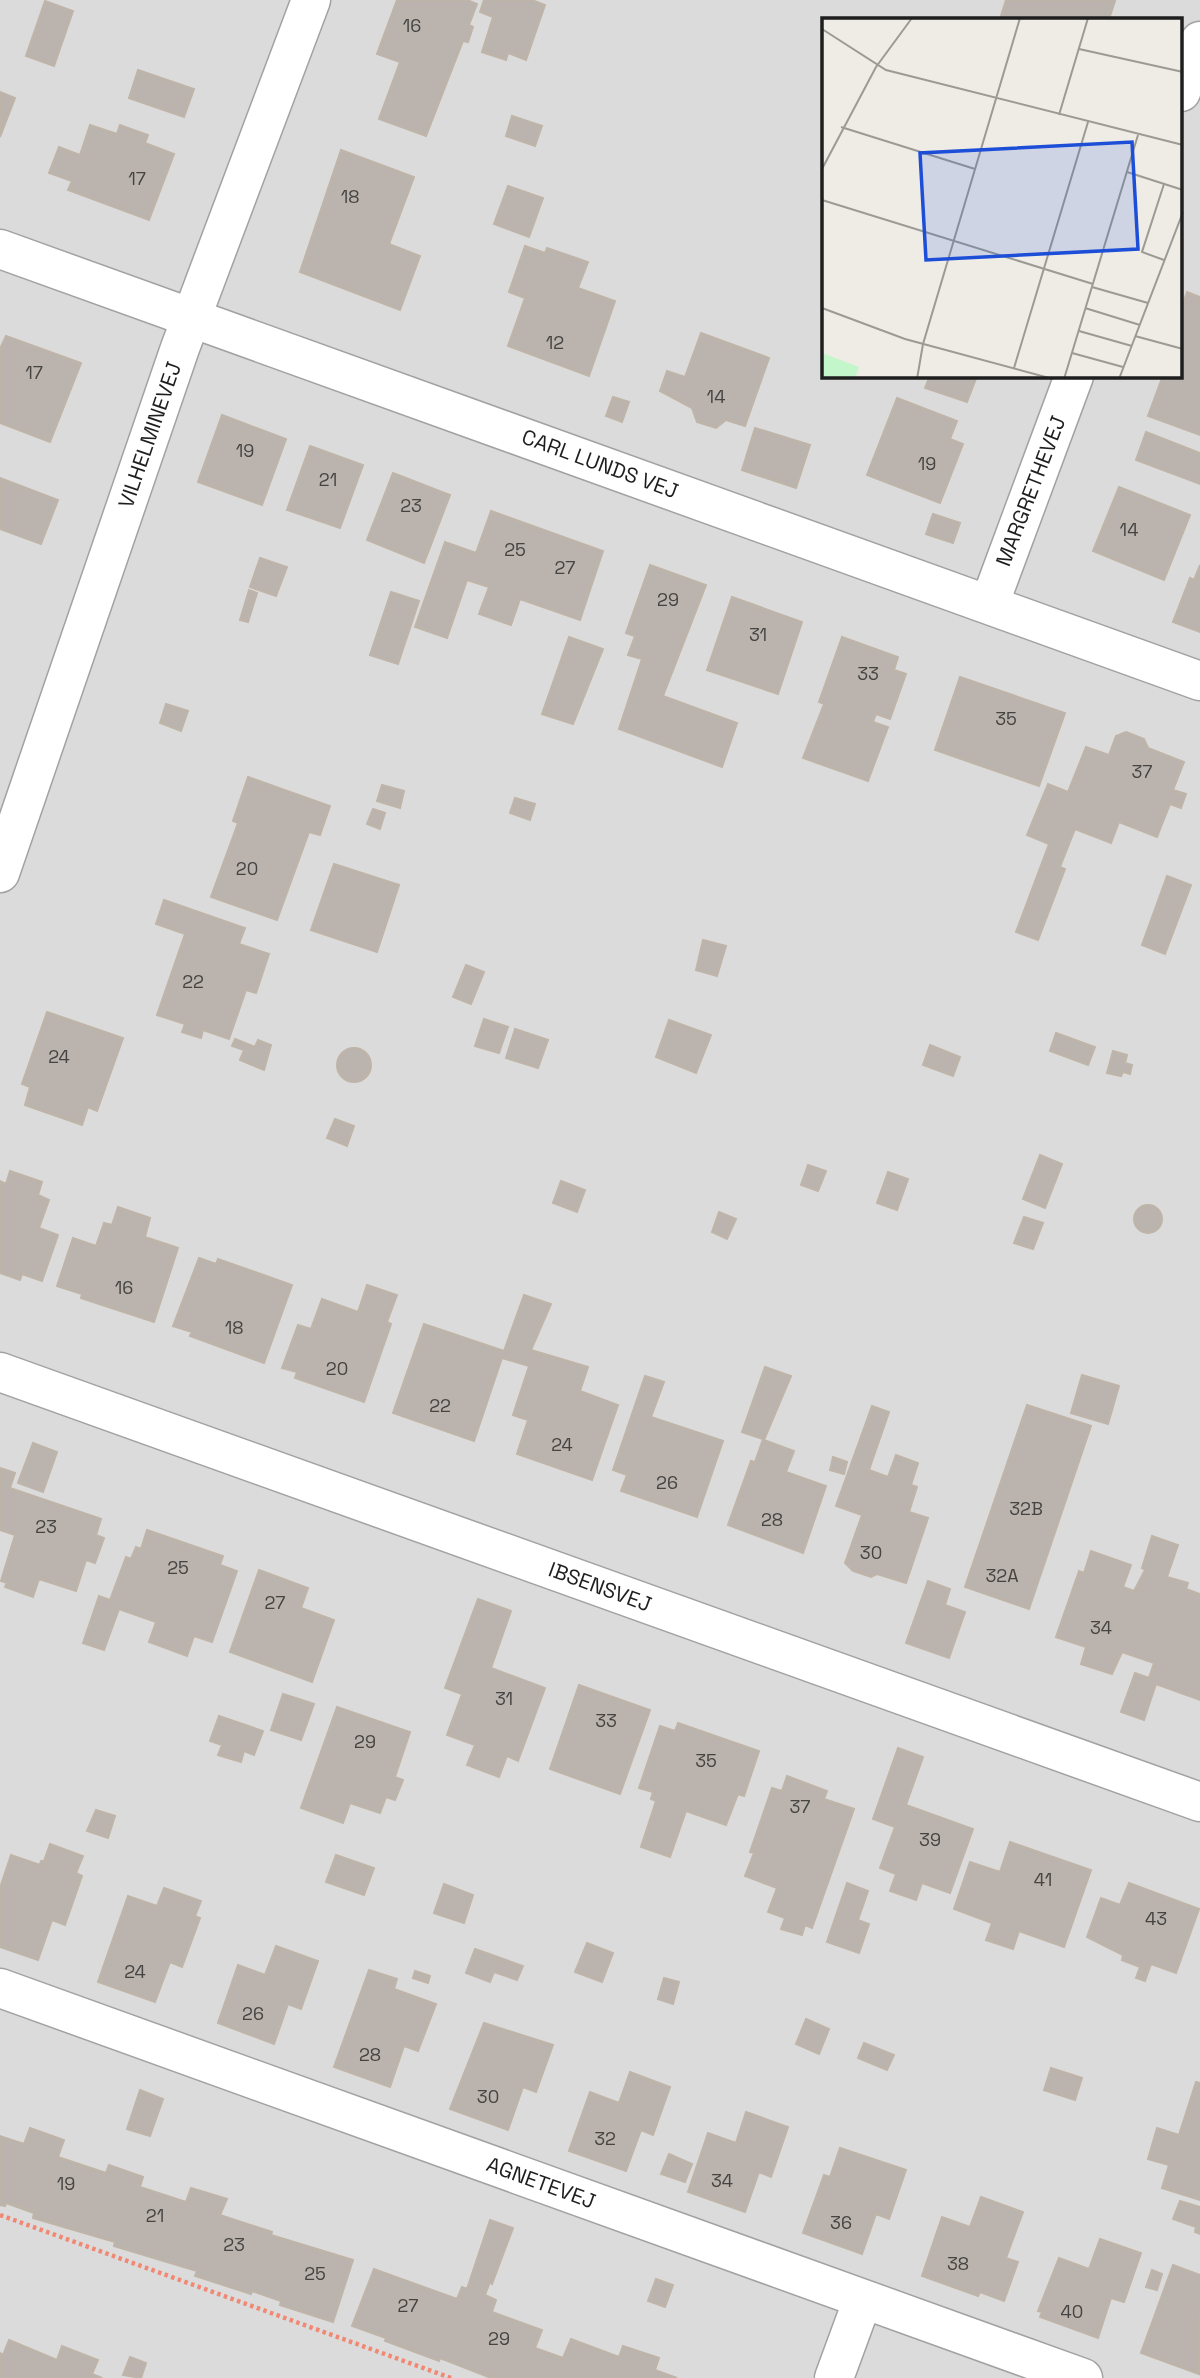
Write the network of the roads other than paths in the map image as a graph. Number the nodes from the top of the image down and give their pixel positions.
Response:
1 (312, 0) edge
2 (1200, 41) edge
3 (1182, 89) edge
4 (0, 249) edge
5 (192, 318) junction
6 (1073, 378) edge
7 (989, 605) junction
8 (1200, 681) edge
9 (0, 873) edge
10 (0, 1372) edge
11 (1200, 1802) edge
12 (0, 1988) edge
13 (863, 2299) junction
14 (834, 2378) edge
15 (1083, 2378) edge

1 - 5 street, VILHELMINEVEJ
2 - 3 street
4 - 5 street, CARL LUNDS VEJ
5 - 7 street, CARL LUNDS VEJ
5 - 9 street, VILHELMINEVEJ
6 - 7 street, MARGRETHEVEJ
7 - 8 street, CARL LUNDS VEJ
10 - 11 street, IBSENSVEJ
12 - 13 street, AGNETEVEJ
13 - 14 street
13 - 15 street, AGNETEVEJ

